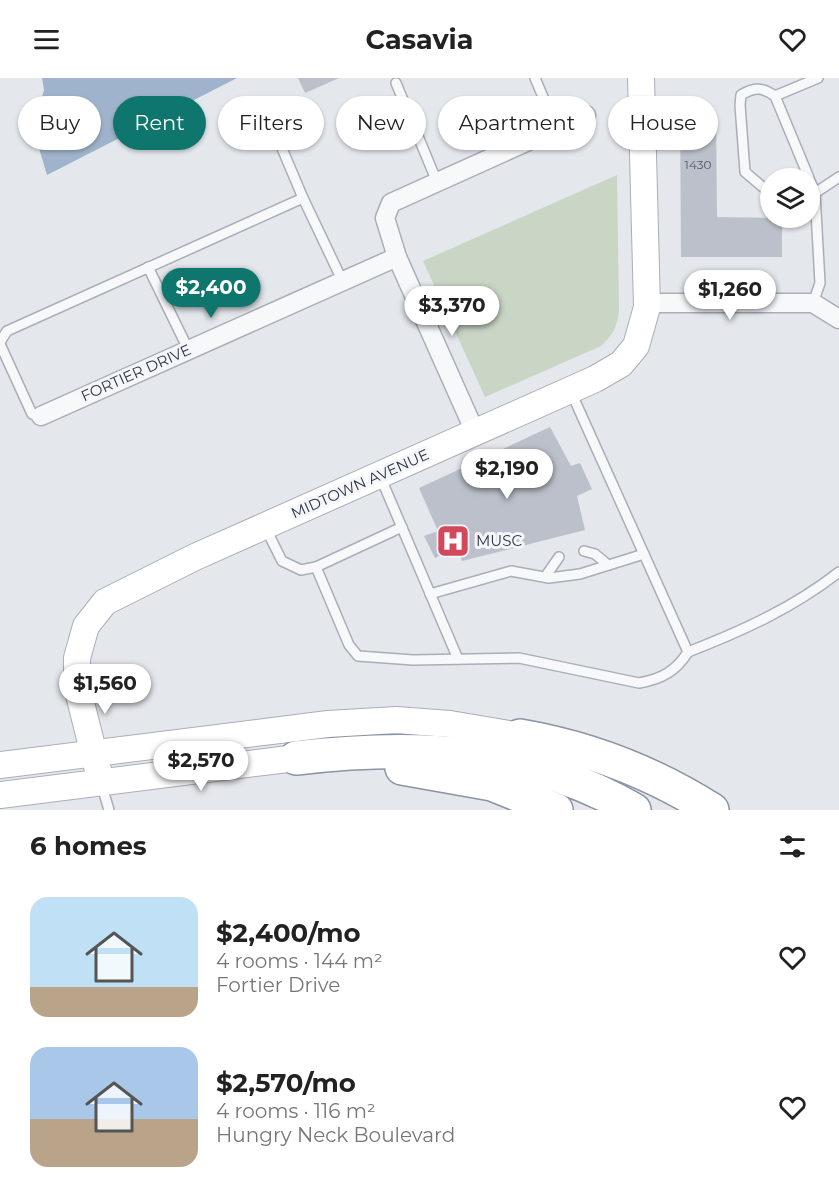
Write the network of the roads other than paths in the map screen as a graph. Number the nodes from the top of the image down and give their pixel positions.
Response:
1 (535, 78) edge
2 (641, 78) edge
3 (819, 78) edge
4 (396, 83) dead end
5 (543, 96) edge
6 (775, 96) junction
7 (283, 150) edge
8 (507, 150) edge
9 (805, 168) edge
10 (839, 177) edge
11 (436, 182) junction
12 (760, 185) edge
13 (820, 192) edge
14 (303, 198) junction
15 (815, 228) edge
16 (396, 257) junction
17 (148, 267) junction
18 (342, 280) junction
19 (647, 303) junction
20 (813, 303) junction
21 (839, 319) edge
22 (0, 343) edge
23 (188, 349) junction
24 (570, 390) junction
25 (41, 416) joint
26 (475, 432) junction
27 (379, 475) junction
28 (265, 526) junction
29 (402, 527) junction
30 (584, 552) dead end
31 (644, 554) junction
32 (559, 557) dead end
33 (608, 565) junction
34 (316, 567) junction
35 (839, 572) edge
36 (545, 577) junction
37 (430, 594) junction
38 (688, 652) junction
39 (458, 659) junction
40 (520, 736) junction
41 (93, 753) junction
42 (296, 758) junction
43 (0, 765) edge
44 (101, 782) junction
45 (0, 795) edge
46 (109, 810) edge
47 (556, 810) edge
48 (634, 810) edge
49 (675, 810) edge
50 (712, 810) edge

1 - 5 lane
2 - 19 street, MIDTOWN AVENUE
3 - 6 lane
4 - 11 lane
6 - 9 lane
6 - 12 lane
7 - 14 lane
8 - 11 street
10 - 13 lane
11 - 16 street
14 - 17 lane
14 - 18 lane
15 - 20 lane
16 - 18 street, FORTIER DRIVE
16 - 26 street
17 - 22 lane
17 - 23 lane
18 - 23 street, FORTIER DRIVE
19 - 20 street
19 - 24 street, MIDTOWN AVENUE
20 - 21 street
22 - 25 lane
23 - 25 street, FORTIER DRIVE
24 - 26 street, MIDTOWN AVENUE
24 - 31 lane
26 - 27 street, MIDTOWN AVENUE
27 - 28 street, MIDTOWN AVENUE
27 - 29 lane
28 - 34 lane
28 - 41 street, MIDTOWN AVENUE
29 - 34 lane
29 - 37 lane
30 - 33 lane
31 - 33 lane
31 - 38 lane
32 - 36 lane
33 - 36 lane
34 - 39 lane
35 - 38 lane
36 - 37 lane
37 - 39 lane
38 - 39 lane
40 - 41 street
40 - 49 highway
40 - 50 highway
41 - 43 street
41 - 44 street, MIDTOWN AVENUE
42 - 44 street
42 - 47 highway
42 - 48 highway
44 - 45 street
44 - 46 lane

